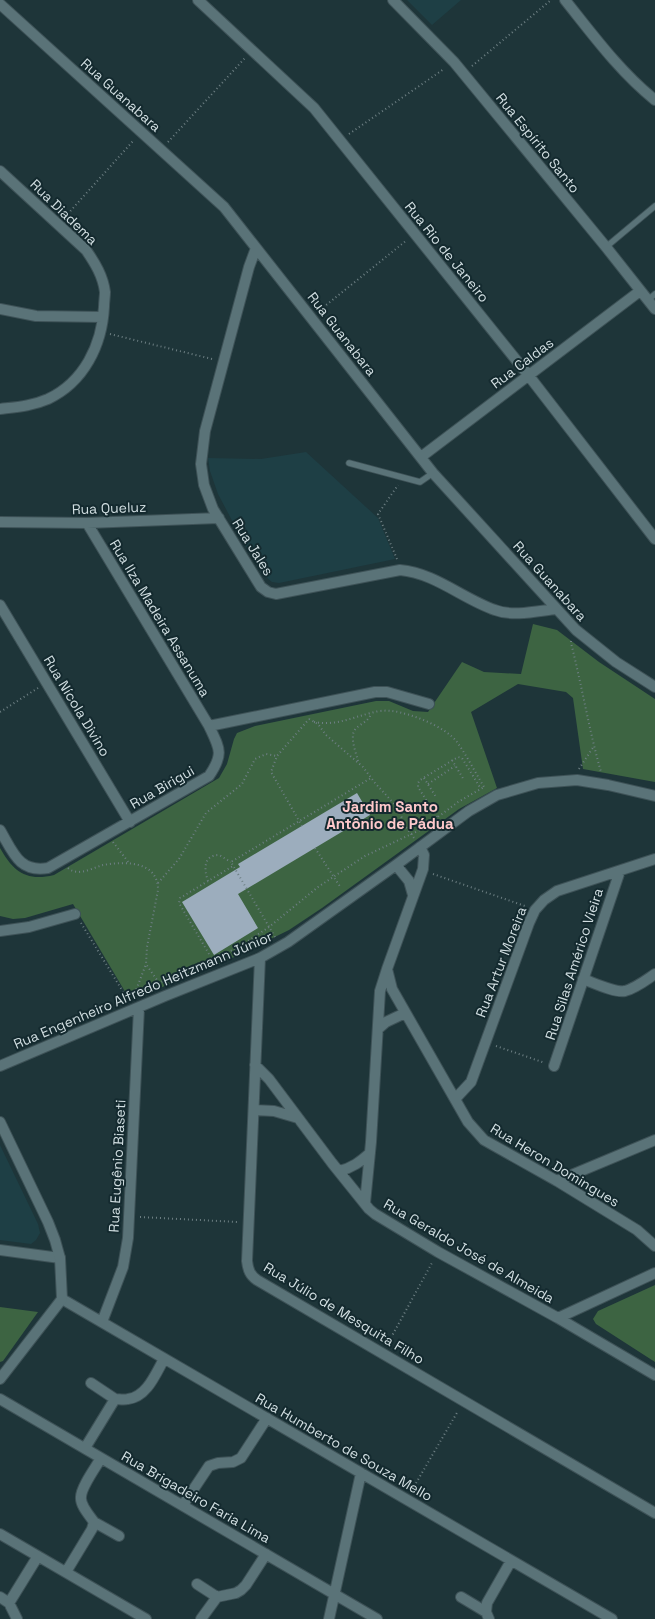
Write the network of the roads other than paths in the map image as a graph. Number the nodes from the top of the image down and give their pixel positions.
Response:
1 (6, 0) edge
2 (198, 0) edge
3 (393, 0) edge
4 (565, 0) edge
5 (0, 4) edge
6 (655, 100) edge
7 (0, 171) edge
8 (655, 206) edge
9 (606, 247) junction
10 (256, 248) junction
11 (640, 291) junction
12 (651, 297) edge
13 (0, 309) edge
14 (655, 309) edge
15 (103, 317) junction
16 (529, 376) junction
17 (0, 409) edge
18 (420, 457) junction
19 (349, 463) dead end
20 (433, 473) junction
21 (219, 518) junction
22 (0, 522) edge
23 (87, 524) junction
24 (655, 539) edge
25 (0, 605) edge
26 (556, 609) junction
27 (655, 687) edge
28 (429, 704) dead end
29 (209, 726) junction
30 (655, 796) edge
31 (130, 822) junction
32 (0, 830) edge
33 (420, 847) junction
34 (655, 859) edge
35 (396, 865) junction
36 (620, 871) junction
37 (413, 895) junction
38 (75, 914) road end
39 (0, 931) edge
40 (260, 958) junction
41 (386, 969) junction
42 (655, 974) edge
43 (583, 979) junction
44 (139, 1008) junction
45 (405, 1013) junction
46 (378, 1029) junction
47 (255, 1065) junction
48 (0, 1066) edge
49 (554, 1066) road end
50 (456, 1098) junction
51 (254, 1110) junction
52 (298, 1118) junction
53 (0, 1122) edge
54 (655, 1140) edge
55 (370, 1153) junction
56 (339, 1171) junction
57 (557, 1181) junction
58 (365, 1203) junction
59 (655, 1246) edge
60 (0, 1250) edge
61 (60, 1258) junction
62 (655, 1273) edge
63 (62, 1299) junction
64 (558, 1318) junction
65 (102, 1322) junction
66 (164, 1358) junction
67 (655, 1375) edge
68 (0, 1379) edge
69 (91, 1384) dead end
70 (0, 1398) edge
71 (115, 1399) junction
72 (267, 1418) junction
73 (85, 1448) junction
74 (102, 1458) junction
75 (361, 1473) junction
76 (183, 1505) junction
77 (655, 1512) edge
78 (94, 1522) junction
79 (0, 1534) edge
80 (119, 1536) dead end
81 (266, 1554) junction
82 (38, 1556) junction
83 (512, 1561) junction
84 (66, 1572) junction
85 (197, 1584) dead end
86 (334, 1594) junction
87 (217, 1596) junction
88 (0, 1597) edge
89 (461, 1597) dead end
90 (9, 1603) junction
91 (487, 1615) edge
92 (17, 1619) edge
93 (146, 1619) edge
94 (201, 1619) edge
95 (329, 1619) edge
96 (378, 1619) edge
97 (612, 1619) edge

1 - 5 street
2 - 16 street, Rua Rio de Janeiro
3 - 9 street, Rua Espírito Santo
4 - 6 street
5 - 10 street, Rua Guanabara
7 - 15 street, Rua Diadema
8 - 9 lane
9 - 11 street, Rua Espírito Santo
10 - 18 street, Rua Guanabara
10 - 21 street, Rua Jales
11 - 12 street, Rua Espírito Santo
11 - 16 street, Rua Caldas
12 - 14 street, Rua Espírito Santo
13 - 15 street
15 - 17 street, Rua Diadema
16 - 18 street, Rua Caldas
16 - 24 street, Rua Rio de Janeiro
18 - 20 street, Rua Guanabara
19 - 20 lane
20 - 26 street, Rua Guanabara
21 - 23 street, Rua Queluz
21 - 26 street, Rua Jales
22 - 23 street, Rua Queluz
23 - 29 street, Rua Ilza Madeira Assanuma
25 - 31 street, Rua Nícola Divino
26 - 27 street, Rua Guanabara
28 - 29 street
29 - 31 street, Rua Birigui
30 - 33 street, Rua Engenheiro Alfredo Heitzmann Júnior
31 - 32 street, Rua Birigui
33 - 35 street, Rua Engenheiro Alfredo Heitzmann Júnior
33 - 37 street
34 - 36 street, Rua Artur Moreira
35 - 37 street
35 - 40 street, Rua Engenheiro Alfredo Heitzmann Júnior
36 - 43 street, Rua Silas Américo Vieira
36 - 50 street, Rua Artur Moreira
37 - 41 street
38 - 39 street
40 - 44 street, Rua Engenheiro Alfredo Heitzmann Júnior
40 - 47 street, Rua Júlio de Mesquita Filho
41 - 45 street, Rua Heron Domingues
41 - 46 street
42 - 43 street
43 - 49 street, Rua Silas Américo Vieira
44 - 48 street, Rua Engenheiro Alfredo Heitzmann Júnior
44 - 65 street, Rua Eugênio Biaseti
45 - 46 street
45 - 50 street, Rua Heron Domingues
46 - 55 street
47 - 51 street, Rua Júlio de Mesquita Filho
47 - 52 street, Rua Geraldo José de Almeida
50 - 57 street, Rua Heron Domingues
51 - 52 street
51 - 77 street, Rua Júlio de Mesquita Filho
52 - 56 street, Rua Geraldo José de Almeida
53 - 61 street
54 - 57 street
55 - 56 street
55 - 58 street
56 - 58 street, Rua Geraldo José de Almeida
57 - 59 street, Rua Heron Domingues
58 - 64 street, Rua Geraldo José de Almeida
60 - 61 street
61 - 63 street
62 - 64 street
63 - 65 street, Rua Humberto de Souza Mello
63 - 68 street
64 - 67 street, Rua Geraldo José de Almeida
65 - 66 street, Rua Humberto de Souza Mello
66 - 71 street
66 - 72 street, Rua Humberto de Souza Mello
69 - 71 street
70 - 73 street, Rua Brigadeiro Faria Lima
71 - 73 street
72 - 75 street, Rua Humberto de Souza Mello
72 - 76 street
73 - 74 street, Rua Brigadeiro Faria Lima
74 - 76 street, Rua Brigadeiro Faria Lima
74 - 78 street
75 - 83 street, Rua Humberto de Souza Mello
75 - 86 street
76 - 81 street, Rua Brigadeiro Faria Lima
78 - 80 street
78 - 84 street
79 - 82 street
81 - 86 street, Rua Brigadeiro Faria Lima
81 - 87 street
82 - 84 street
82 - 90 street
83 - 91 street
83 - 97 street, Rua Humberto de Souza Mello
84 - 93 street
85 - 87 street
86 - 95 street
86 - 96 street, Rua Brigadeiro Faria Lima
87 - 94 street
88 - 90 street
89 - 91 street
90 - 92 street

